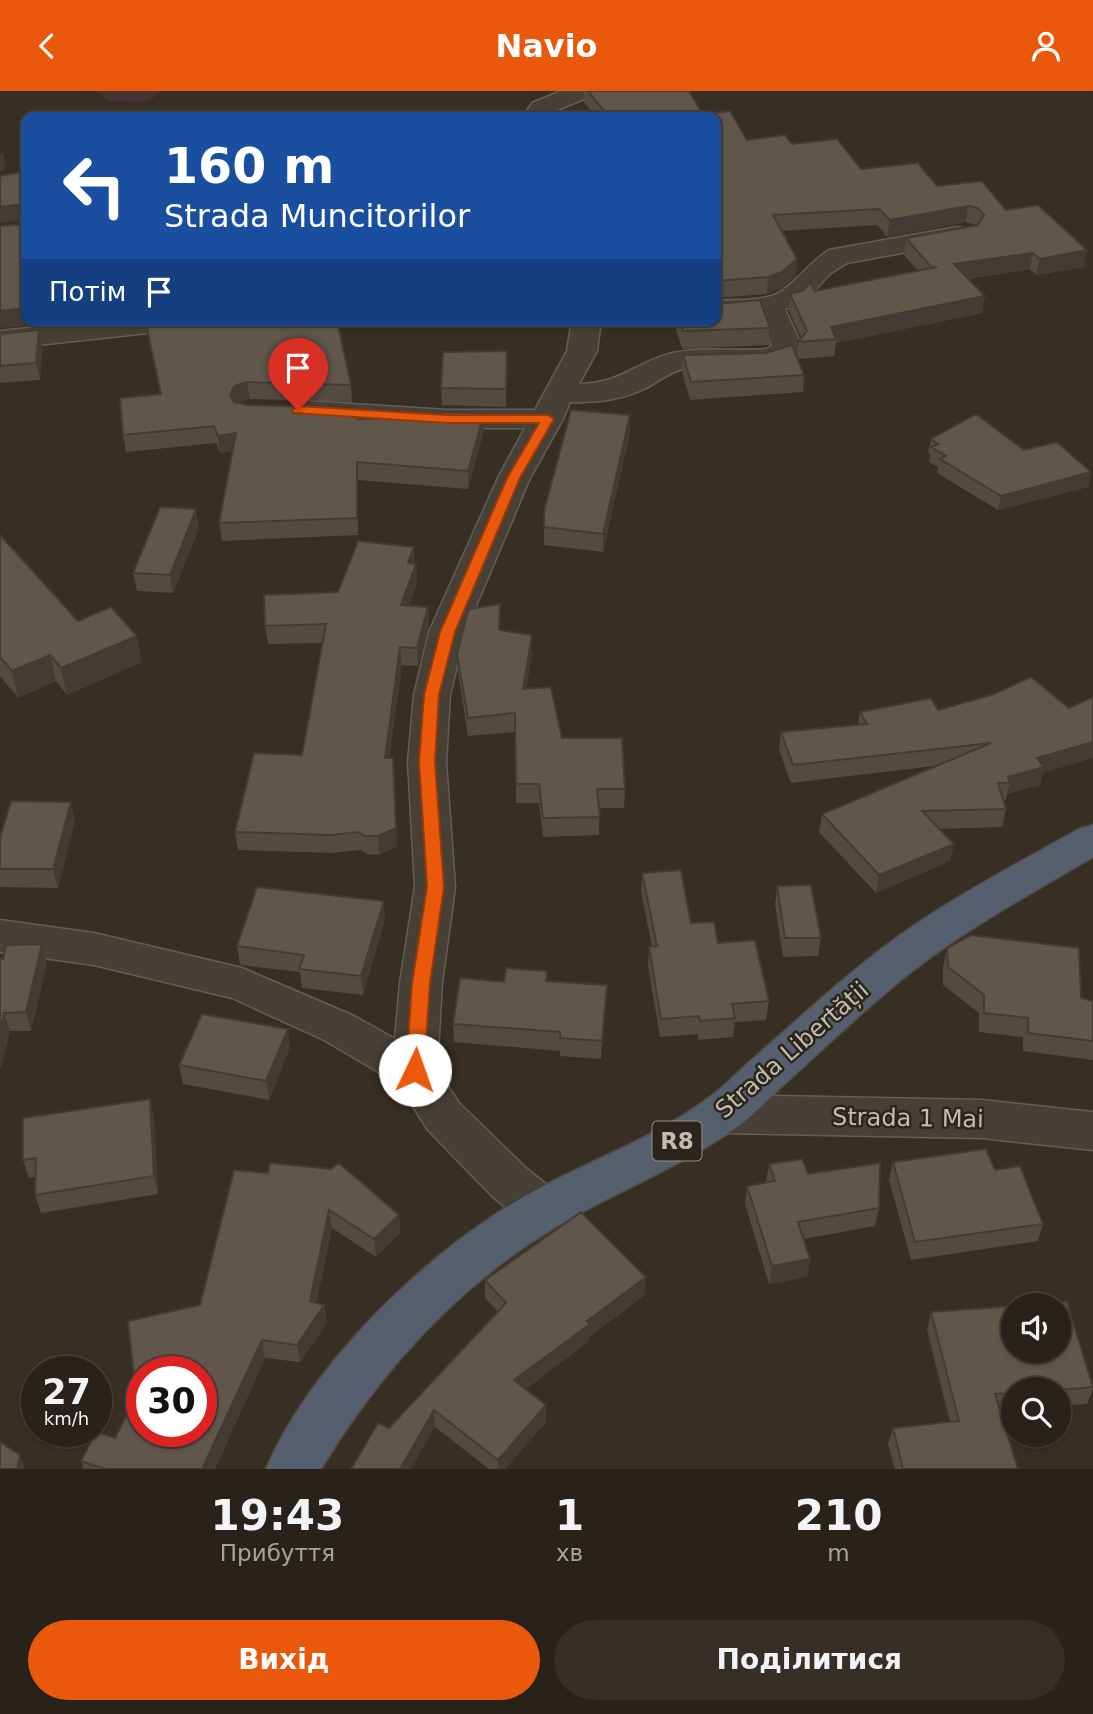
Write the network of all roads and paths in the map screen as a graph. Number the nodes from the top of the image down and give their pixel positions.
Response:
1 (582, 91) edge
2 (538, 112) edge
3 (965, 233) edge
4 (768, 305) junction
5 (721, 310) edge
6 (130, 326) edge
7 (595, 326) edge
8 (0, 340) edge
9 (554, 406) junction
10 (276, 409) edge
11 (1093, 839) edge
12 (0, 936) edge
13 (415, 1070) junction
14 (722, 1114) junction
15 (1093, 1131) edge
16 (544, 1210) junction
17 (292, 1469) edge

1 - 2 street
3 - 4 street
4 - 5 street
4 - 9 street
6 - 8 street
7 - 9 street
9 - 10 street
9 - 13 street
11 - 14 highway, Strada Libertății / R8
12 - 13 street
13 - 16 street
14 - 15 street, Strada 1 Mai
14 - 16 highway, Strada Libertății / R8
16 - 17 highway, Strada Libertății / R8

